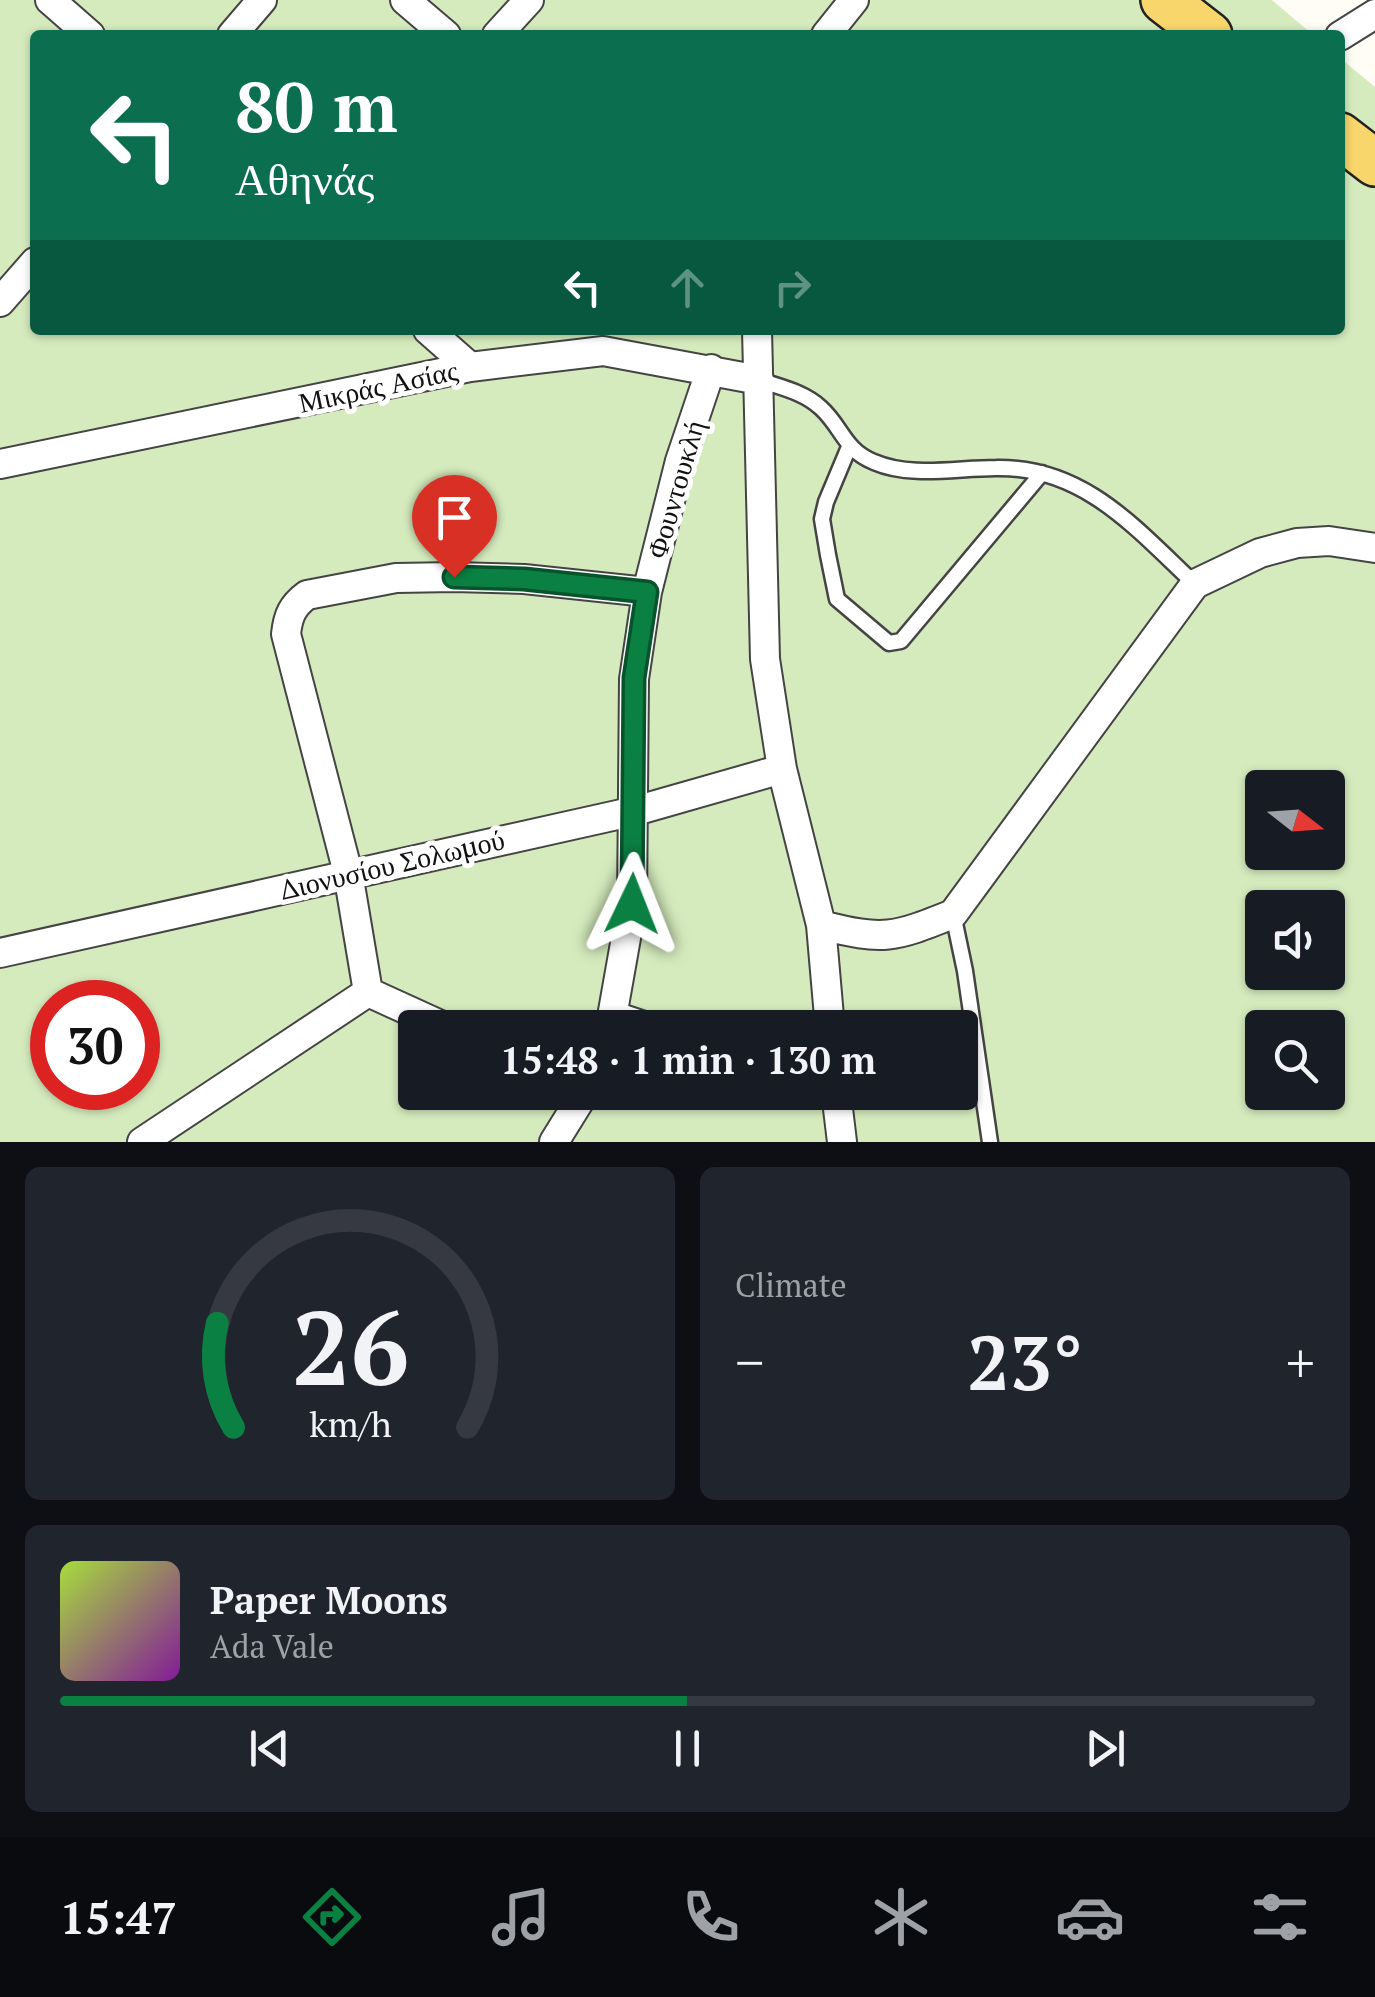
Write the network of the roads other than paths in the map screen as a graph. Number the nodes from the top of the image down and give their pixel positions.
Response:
1 (50, 0) edge
2 (262, 0) edge
3 (405, 0) edge
4 (529, 0) edge
5 (854, 0) edge
6 (1164, 0) edge
7 (84, 30) edge
8 (236, 30) edge
9 (440, 30) edge
10 (502, 30) edge
11 (830, 30) edge
12 (1203, 30) edge
13 (1345, 140) edge
14 (1375, 163) edge
15 (30, 268) edge
16 (0, 302) edge
17 (434, 335) edge
18 (757, 335) edge
19 (610, 340) edge
20 (470, 367) junction
21 (710, 370) junction
22 (759, 380) junction
23 (849, 448) junction
24 (0, 464) edge
25 (1042, 473) junction
26 (1375, 548) edge
27 (1195, 584) junction
28 (647, 592) junction
29 (782, 769) junction
30 (635, 811) junction
31 (348, 873) junction
32 (952, 914) junction
33 (821, 925) junction
34 (0, 954) edge
35 (368, 992) junction
36 (404, 1010) edge
37 (614, 1010) edge
38 (828, 1010) edge
39 (574, 1110) edge
40 (838, 1110) edge
41 (142, 1142) edge
42 (554, 1142) edge
43 (842, 1142) edge
44 (990, 1142) edge

1 - 7 street
2 - 8 street
3 - 9 street
4 - 10 street
5 - 11 street
6 - 12 main road
13 - 14 main road
15 - 16 street
17 - 20 street
18 - 22 street
19 - 20 street, Μικράς Ασίας
19 - 21 street, Μικράς Ασίας
20 - 24 street, Μικράς Ασίας
21 - 22 street, Μικράς Ασίας
21 - 28 street, Φουντουκλή
22 - 23 lane
22 - 29 street
23 - 25 lane
23 - 25 lane
25 - 27 lane
26 - 27 street
27 - 32 street
28 - 30 street, Φουντουκλή
28 - 31 street
29 - 30 street, Διονυσίου Σολωμού
29 - 33 street
30 - 31 street, Διονυσίου Σολωμού
30 - 37 street, Φουντουκλή
31 - 34 street, Διονυσίου Σολωμού
31 - 35 street
32 - 33 street
32 - 44 lane
33 - 38 street
35 - 36 street
35 - 41 street
39 - 42 street
40 - 43 street

